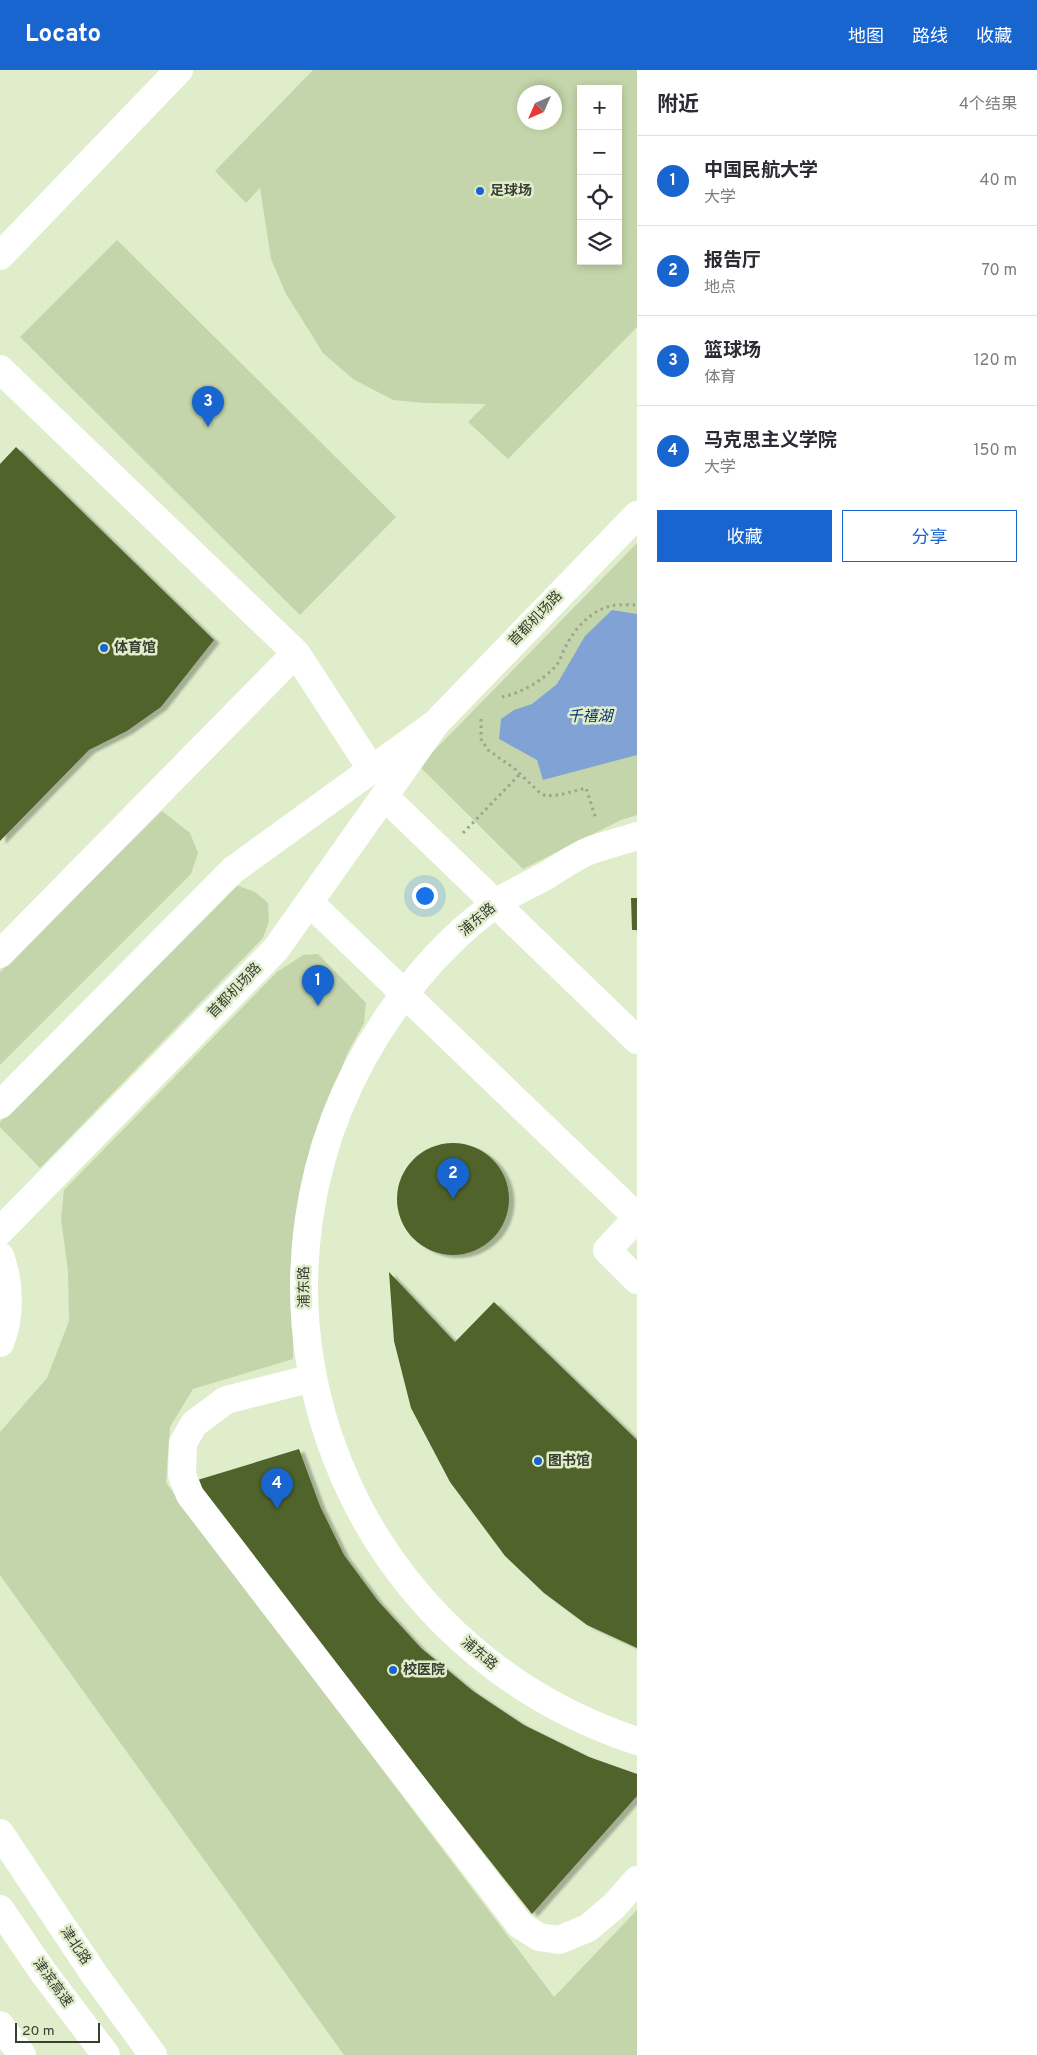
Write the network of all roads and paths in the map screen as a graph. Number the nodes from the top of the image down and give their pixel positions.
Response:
1 (180, 70) edge
2 (0, 256) edge
3 (0, 369) edge
4 (637, 515) edge
5 (637, 605) edge
6 (296, 653) junction
7 (500, 697) dead end
8 (482, 716) dead end
9 (436, 723) junction
10 (372, 770) junction
11 (520, 774) junction
12 (385, 797) junction
13 (637, 836) edge
14 (605, 846) junction
15 (444, 854) junction
16 (310, 902) junction
17 (497, 904) junction
18 (0, 954) edge
19 (405, 994) junction
20 (637, 1040) edge
21 (0, 1105) edge
22 (637, 1218) edge
23 (0, 1231) edge
24 (0, 1256) edge
25 (637, 1280) edge
26 (0, 1343) edge
27 (313, 1378) junction
28 (637, 1741) edge
29 (0, 1834) edge
30 (631, 1898) edge
31 (0, 1909) edge
32 (0, 2026) edge
33 (22, 2055) edge
34 (106, 2055) edge
35 (153, 2055) edge

1 - 2 main road
3 - 6 main road
4 - 9 main road, 首都机场路
5 - 7 path
6 - 10 main road
6 - 18 main road
8 - 11 path
9 - 10 main road, 首都机场路
9 - 12 main road, 首都机场路
10 - 21 main road, 首都机场路
11 - 14 path
11 - 15 path
12 - 15 main road
12 - 16 main road, 首都机场路
13 - 14 main road, 浦东路
14 - 17 main road, 浦东路
15 - 17 main road
16 - 19 main road
16 - 23 main road, 首都机场路
17 - 19 main road, 浦东路
17 - 20 main road
19 - 22 main road
19 - 27 main road, 浦东路
22 - 25 main road
24 - 26 main road
27 - 28 main road, 浦东路
27 - 30 main road
29 - 35 main road, 津北路
31 - 34 main road, 津滨高速
32 - 33 main road

